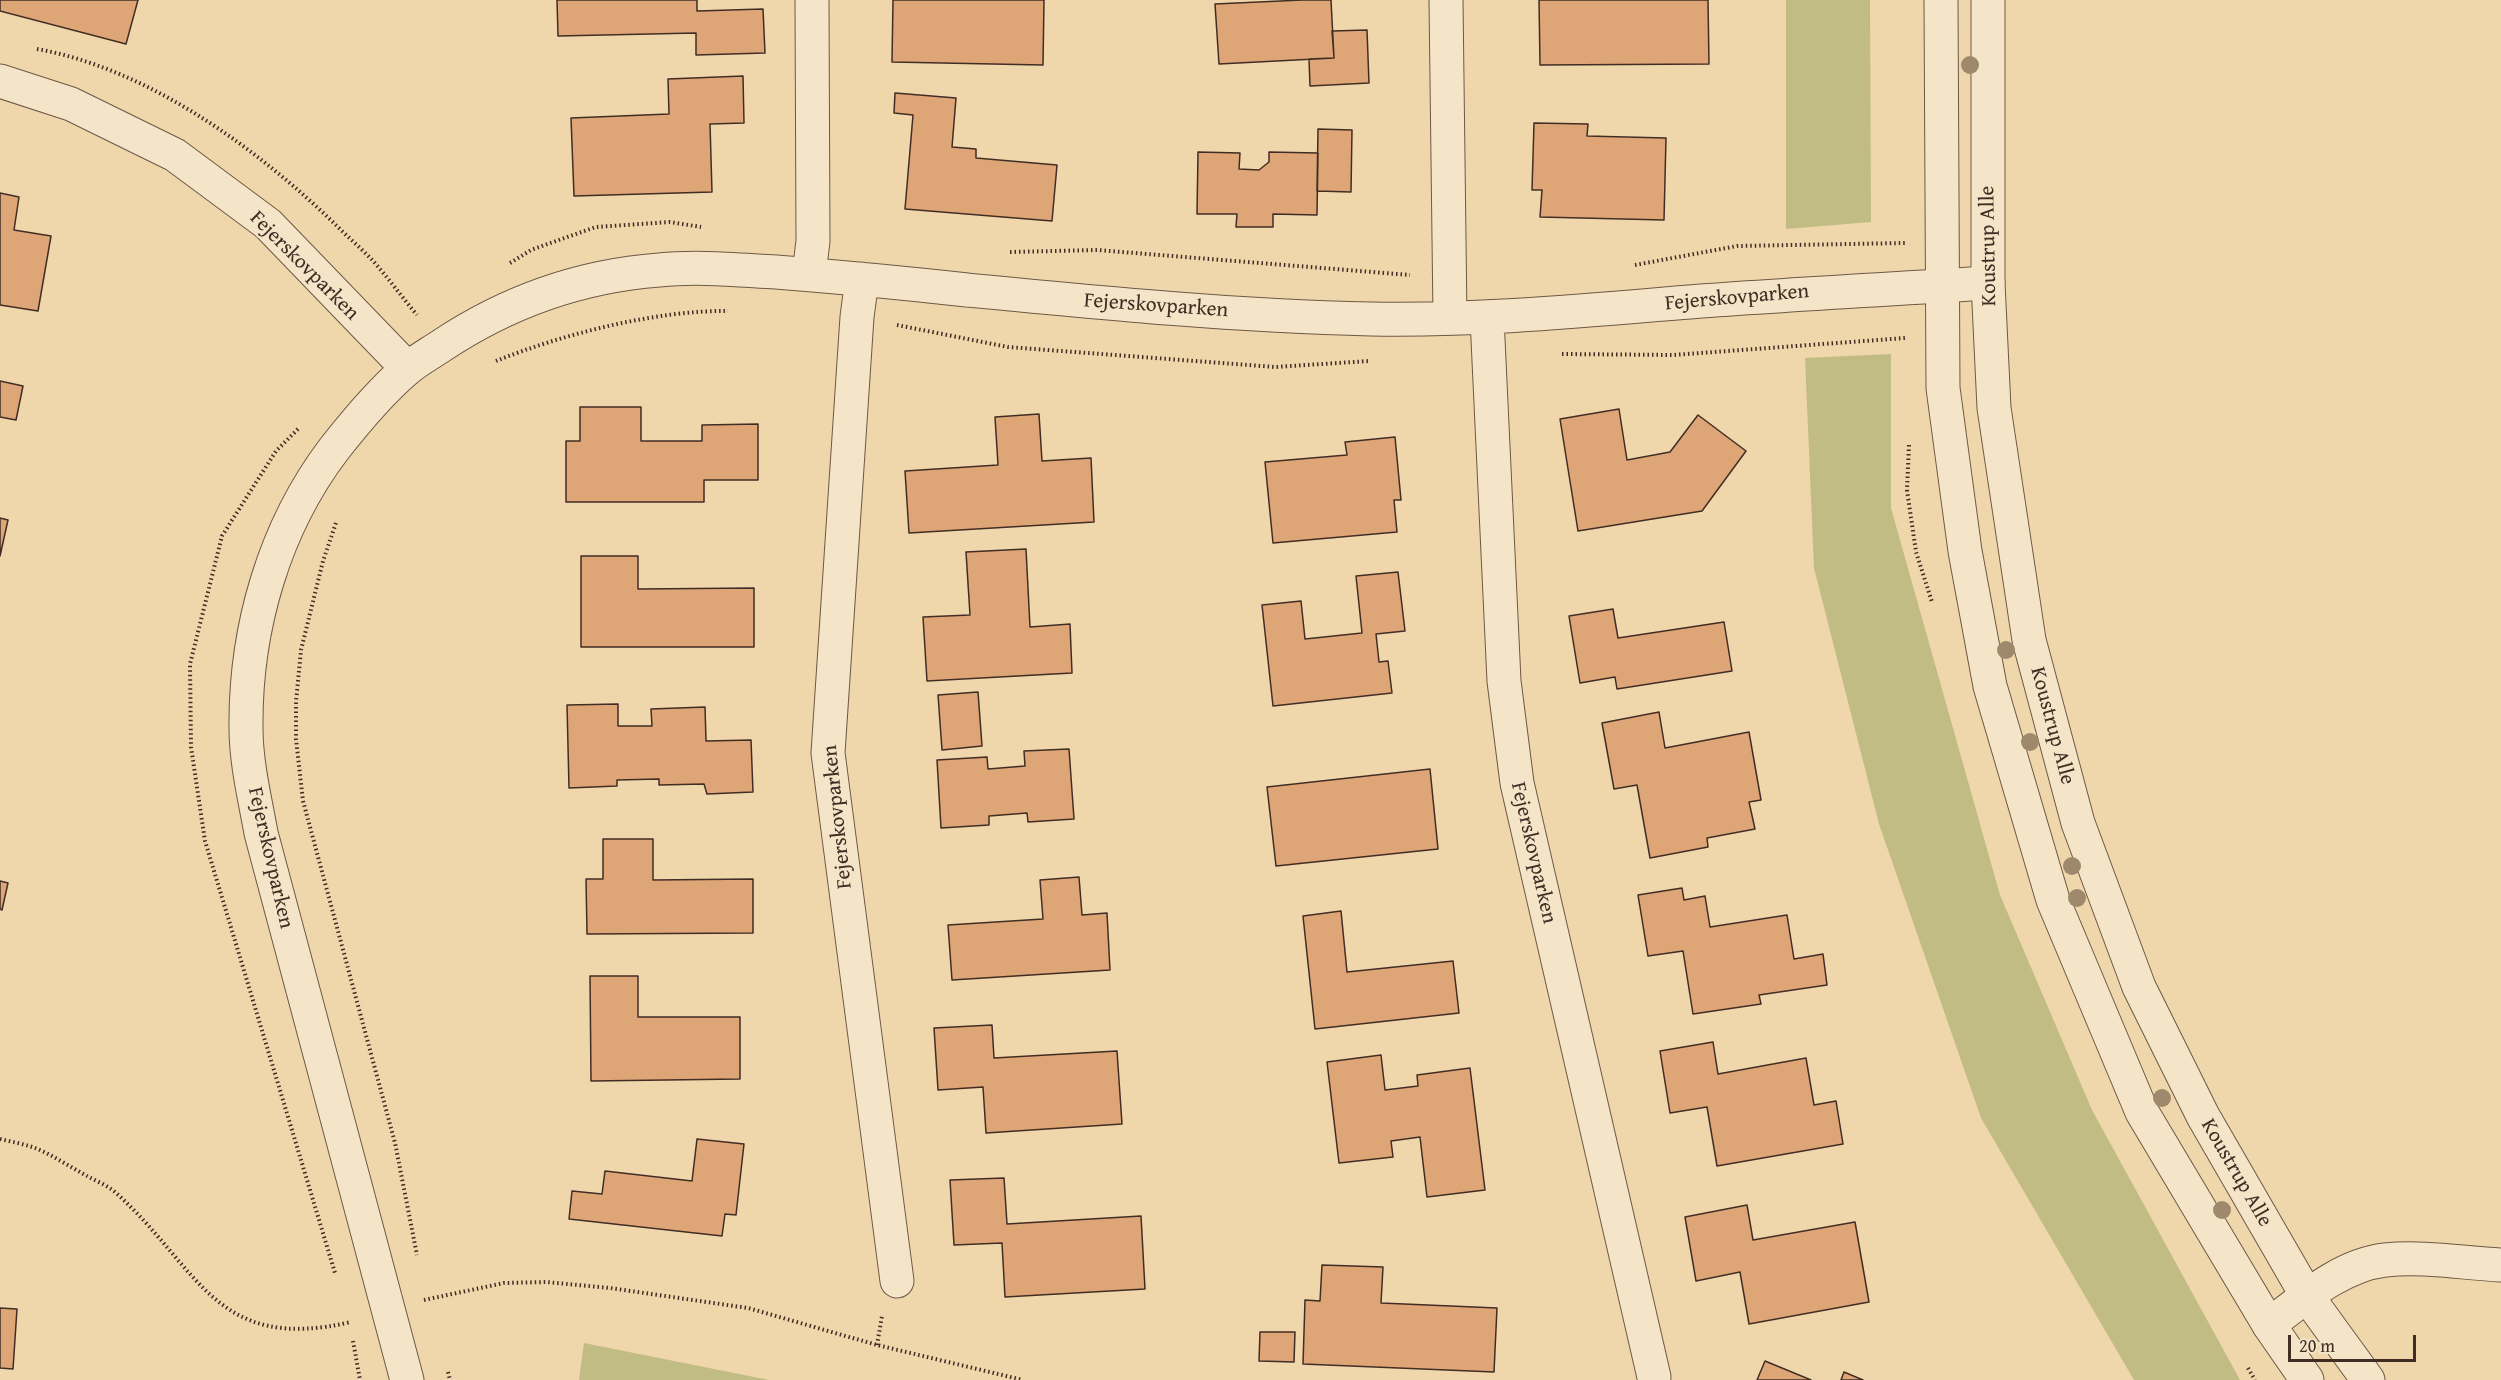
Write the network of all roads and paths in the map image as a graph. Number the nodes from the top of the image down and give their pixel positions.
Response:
1 (812, 0) edge
2 (1446, 0) edge
3 (1941, 0) edge
4 (1989, 0) edge
5 (0, 81) edge
6 (702, 227) dead end
7 (1909, 243) dead end
8 (1003, 252) dead end
9 (1632, 265) dead end
10 (501, 268) dead end
11 (809, 274) junction
12 (1449, 278) junction
13 (862, 279) junction
14 (1988, 283) junction
15 (1943, 286) junction
16 (1450, 318) junction
17 (1487, 318) junction
18 (407, 368) junction
19 (300, 426) dead end
20 (0, 1139) edge
21 (2501, 1265) edge
22 (336, 1276) dead end
23 (897, 1281) dead end
24 (2307, 1296) junction
25 (346, 1311) dead end
26 (388, 1311) junction
27 (350, 1322) junction
28 (2269, 1325) junction
29 (1654, 1377) dead end
30 (360, 1380) edge
31 (407, 1380) edge
32 (1023, 1380) edge
33 (2307, 1380) edge
34 (2368, 1380) edge

1 - 11 street
2 - 12 street
3 - 15 street
4 - 14 street, Koustrup Alle
5 - 18 street, Fejerskovparken
6 - 10 path
7 - 9 path
8 - 12 path
11 - 13 street, Fejerskovparken
11 - 18 street, Fejerskovparken
12 - 16 street
13 - 16 street, Fejerskovparken
13 - 23 street, Fejerskovparken
14 - 15 street, Fejerskovparken
14 - 24 street, Koustrup Alle
15 - 17 street, Fejerskovparken
15 - 28 street
16 - 17 street, Fejerskovparken
17 - 29 street, Fejerskovparken
18 - 26 street, Fejerskovparken
19 - 22 path
20 - 27 path
21 - 24 street
24 - 28 street
24 - 34 street, Koustrup Alle
25 - 27 path
26 - 27 path
26 - 31 street, Fejerskovparken
26 - 32 path
27 - 30 path
28 - 33 street

